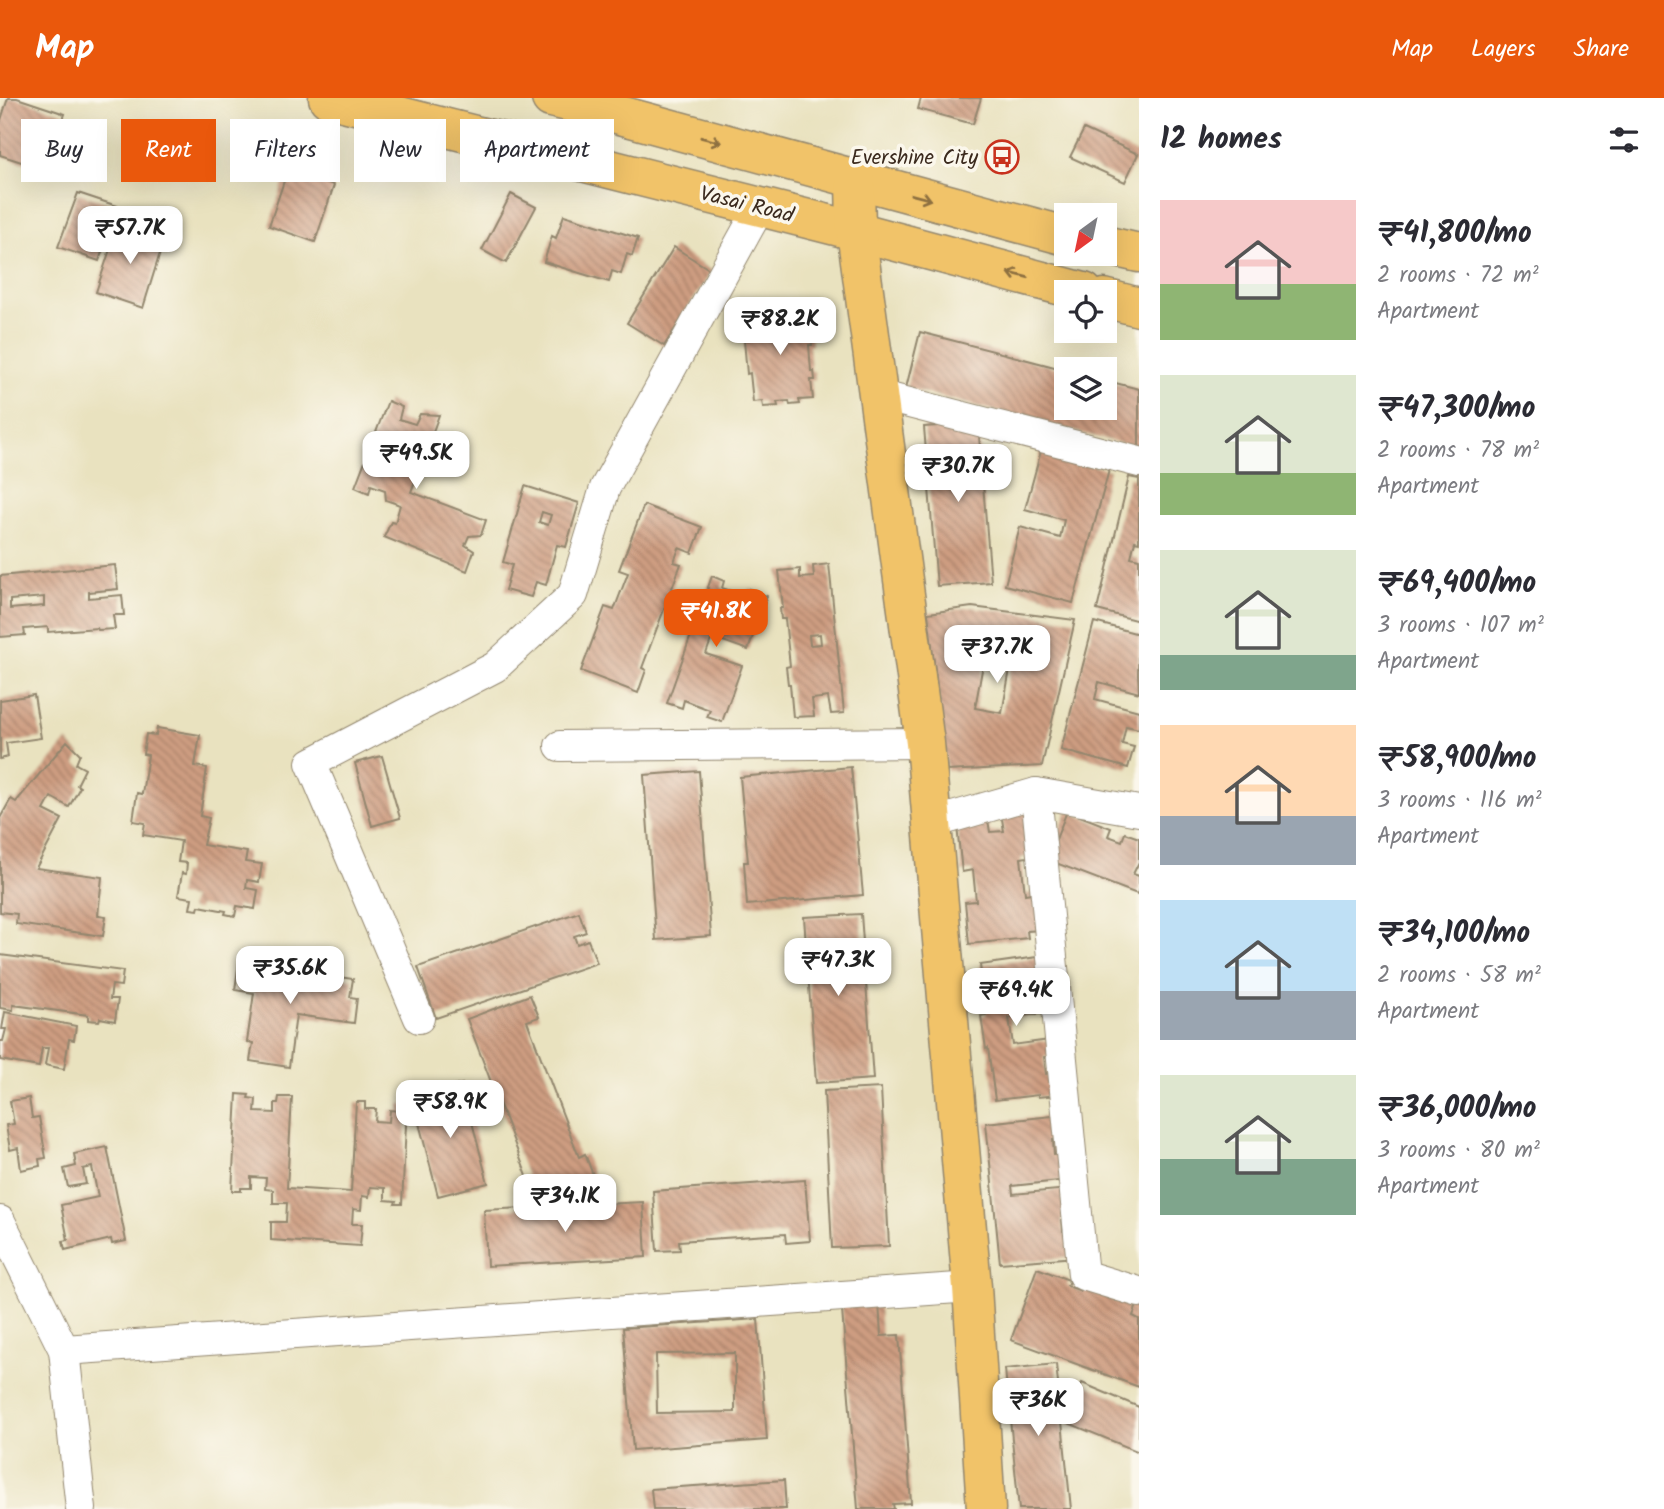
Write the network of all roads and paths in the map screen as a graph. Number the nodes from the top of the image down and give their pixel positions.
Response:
1 (328, 98) edge
2 (551, 98) edge
3 (855, 179) junction
4 (760, 207) junction
5 (856, 231) junction
6 (1054, 233) edge
7 (1117, 248) edge
8 (1139, 253) edge
9 (1054, 284) edge
10 (1117, 301) edge
11 (1139, 307) edge
12 (878, 395) junction
13 (1139, 462) edge
14 (925, 743) junction
15 (560, 746) dead end
16 (1036, 793) junction
17 (1139, 811) edge
18 (932, 823) junction
19 (419, 1018) dead end
20 (0, 1221) edge
21 (972, 1287) junction
22 (1139, 1292) edge
23 (64, 1350) junction
24 (80, 1509) edge
25 (986, 1509) edge

1 - 4 main road, Vasai Road
2 -> 3 main road
3 - 5 main road
3 -> 6 main road
4 - 5 main road, Vasai Road
4 - 19 street
9 -> 5 main road, Vasai Road
5 - 12 main road
7 - 8 main road
10 - 11 main road
12 - 13 street
12 - 14 main road
14 - 15 street
14 - 18 main road
16 - 17 street
16 - 18 street
16 - 22 street
18 - 21 main road
20 - 23 street
21 - 23 street
21 - 25 main road
23 - 24 street

